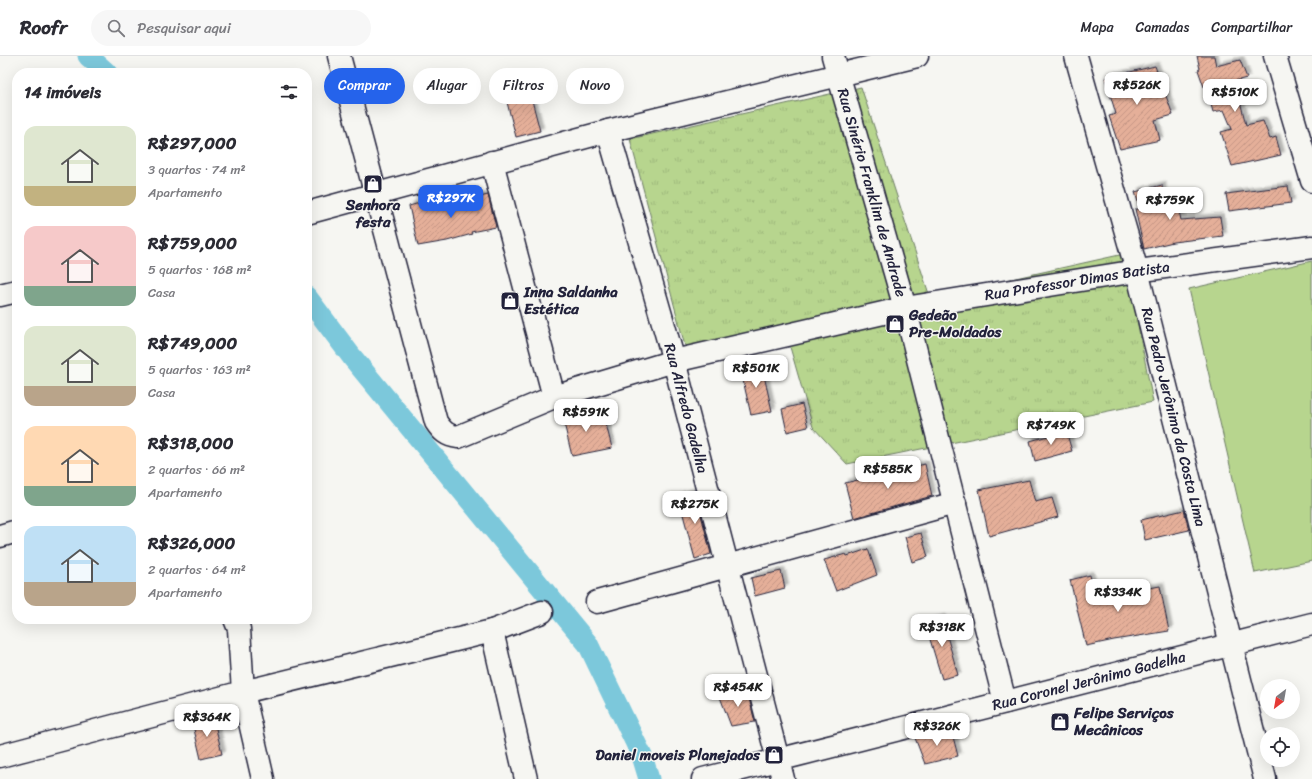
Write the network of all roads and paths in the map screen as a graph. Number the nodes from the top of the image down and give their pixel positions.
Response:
1 (339, 56) edge
2 (917, 56) edge
3 (1076, 56) edge
4 (1275, 56) edge
5 (835, 66) edge
6 (608, 131) junction
7 (492, 162) junction
8 (1312, 181) edge
9 (375, 195) junction
10 (312, 213) edge
11 (1312, 247) edge
12 (1137, 271) junction
13 (12, 292) edge
14 (0, 295) edge
15 (905, 308) junction
16 (674, 361) junction
17 (554, 397) junction
18 (955, 503) junction
19 (12, 532) edge
20 (0, 536) edge
21 (727, 566) junction
22 (597, 602) dead end
23 (542, 612) dead end
24 (237, 624) edge
25 (1312, 624) edge
26 (492, 631) junction
27 (1233, 644) junction
28 (243, 692) junction
29 (1005, 702) junction
30 (0, 756) edge
31 (781, 769) edge
32 (264, 779) edge
33 (526, 779) edge
34 (703, 779) edge
35 (1265, 779) edge

1 - 9 street
2 - 5 street
3 - 12 street, Rua Pedro Jerônimo da Costa Lima
4 - 8 street
5 - 6 street
5 - 15 street, Rua Sinério Franklim de Andrade
6 - 7 street
6 - 16 street, Rua Alfredo Gadelha
7 - 9 street
7 - 17 street
9 - 10 street
9 - 17 street, Rua Professor Dimas Batista
11 - 12 street, Rua Professor Dimas Batista
12 - 15 street, Rua Professor Dimas Batista
12 - 27 street, Rua Pedro Jerônimo da Costa Lima
13 - 14 street
15 - 16 street, Rua Professor Dimas Batista
15 - 18 street, Rua Sinério Franklim de Andrade
16 - 17 street, Rua Professor Dimas Batista
16 - 21 street, Rua Alfredo Gadelha
18 - 21 street
18 - 29 street, Rua Sinério Franklim de Andrade
19 - 20 street
21 - 22 street
21 - 31 street, Rua Alfredo Gadelha
23 - 26 street
24 - 28 street
25 - 27 street, Rua Coronel Jerônimo Gadelha
26 - 28 street
26 - 33 street
27 - 29 street, Rua Coronel Jerônimo Gadelha
27 - 35 street, Rua Pedro Jerônimo da Costa Lima
28 - 30 street
28 - 32 street
29 - 31 street, Rua Coronel Jerônimo Gadelha
31 - 34 street, Rua Coronel Jerônimo Gadelha

